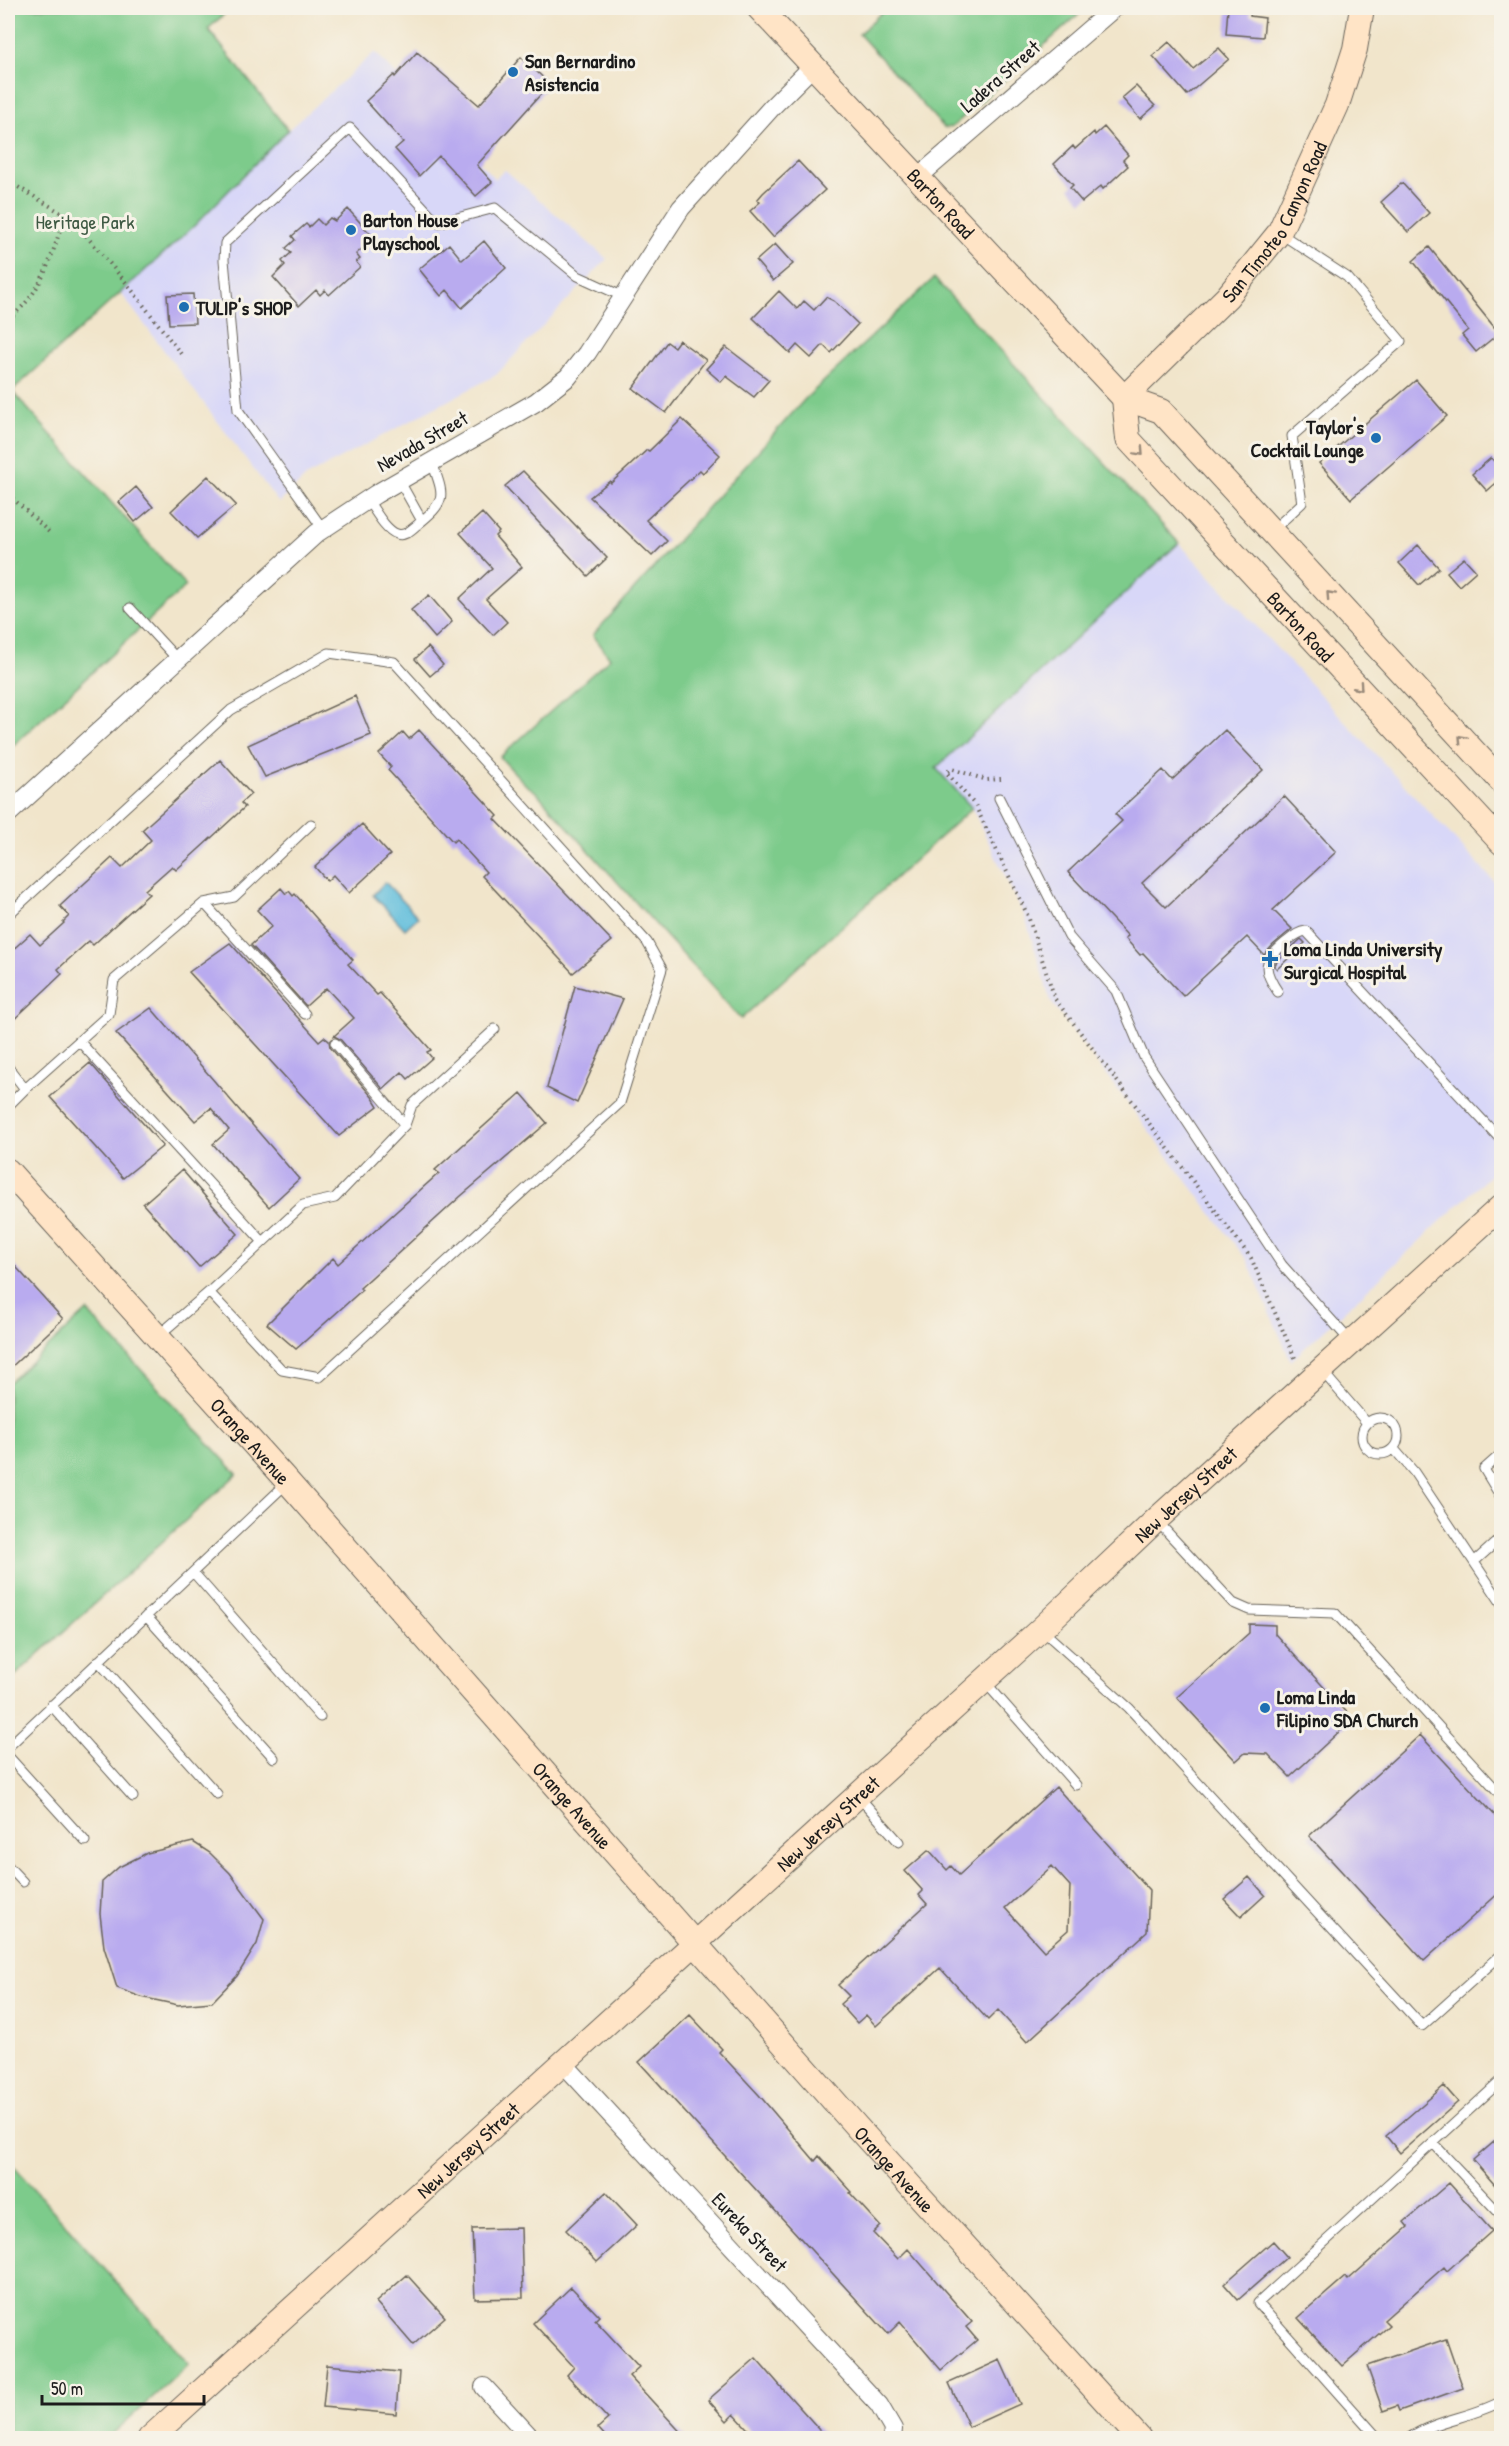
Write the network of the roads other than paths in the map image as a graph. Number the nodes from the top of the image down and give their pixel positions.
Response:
1 (759, 8) edge
2 (1114, 8) edge
3 (1362, 8) edge
4 (812, 67) junction
5 (917, 178) junction
6 (1279, 232) junction
7 (624, 297) junction
8 (1124, 398) junction
9 (432, 462) junction
10 (399, 480) junction
11 (367, 500) junction
12 (422, 521) junction
13 (323, 528) junction
14 (1271, 531) junction
15 (130, 608) dead end
16 (178, 660) junction
17 (1502, 782) edge
18 (999, 798) dead end
19 (8, 814) edge
20 (311, 824) dead end
21 (1502, 843) edge
22 (204, 903) junction
23 (8, 915) edge
24 (1278, 992) dead end
25 (305, 1014) dead end
26 (495, 1029) dead end
27 (79, 1041) junction
28 (335, 1043) dead end
29 (8, 1067) edge
30 (25, 1089) junction
31 (8, 1106) edge
32 (405, 1125) junction
33 (1502, 1141) edge
34 (8, 1171) edge
35 (1502, 1206) edge
36 (263, 1242) junction
37 (209, 1292) junction
38 (158, 1336) junction
39 (1351, 1342) junction
40 (1321, 1370) junction
41 (1367, 1423) junction
42 (1394, 1449) junction
43 (1502, 1453) edge
44 (288, 1482) junction
45 (1502, 1499) edge
46 (1156, 1520) junction
47 (1502, 1537) edge
48 (1474, 1562) junction
49 (193, 1572) junction
50 (1502, 1604) edge
51 (146, 1616) junction
52 (1041, 1629) junction
53 (98, 1661) junction
54 (984, 1680) junction
55 (51, 1705) junction
56 (320, 1717) dead end
57 (8, 1747) edge
58 (8, 1756) edge
59 (274, 1758) dead end
60 (1076, 1785) dead end
61 (217, 1794) dead end
62 (857, 1795) junction
63 (1502, 1796) edge
64 (133, 1797) dead end
65 (85, 1841) dead end
66 (899, 1842) dead end
67 (8, 1866) edge
68 (23, 1882) dead end
69 (696, 1944) junction
70 (1502, 1954) edge
71 (563, 2063) junction
72 (1502, 2080) edge
73 (1433, 2143) junction
74 (1502, 2216) edge
75 (484, 2387) dead end
76 (1502, 2401) edge
77 (150, 2439) edge
78 (531, 2439) edge
79 (892, 2439) edge
80 (1139, 2439) edge
81 (1378, 2439) edge
82 (1409, 2439) edge

1 - 4 street, Barton Road
2 - 5 street, Ladera Street
3 - 6 street, San Timoteo Canyon Road
4 - 5 street, Barton Road
4 - 7 street, Nevada Street
5 - 8 street, Barton Road
6 - 8 street, San Timoteo Canyon Road
6 - 14 lane
7 - 9 street, Nevada Street
7 - 13 lane
8 - 14 street, Barton Road
8 -> 21 street, Barton Road
9 - 10 street, Nevada Street
9 - 12 lane
10 - 11 street, Nevada Street
10 - 12 lane
11 - 12 lane
11 - 13 street, Nevada Street
13 - 16 street, Nevada Street
17 -> 14 street, Barton Road
15 - 16 lane
16 - 19 street, Nevada Street
18 - 39 lane
20 - 22 lane
22 - 25 lane
22 - 27 lane
23 - 37 lane
24 - 33 lane
26 - 32 lane
27 - 30 lane
27 - 36 lane
28 - 32 lane
29 - 30 lane
30 - 31 lane
32 - 36 lane
34 - 38 street, Orange Avenue
35 - 39 street, New Jersey Street
36 - 37 lane
37 - 38 lane
38 - 44 street, Orange Avenue
39 - 40 street, New Jersey Street
40 - 41 lane
40 - 46 street, New Jersey Street
41 - 42 lane
41 - 42 lane
42 - 48 lane
43 - 45 lane
44 - 49 lane
44 - 69 street, Orange Avenue
46 - 52 street, New Jersey Street
46 - 63 lane
47 - 48 lane
48 - 50 lane
49 - 51 lane
49 - 56 lane
51 - 53 lane
51 - 59 lane
52 - 54 street, New Jersey Street
52 - 70 lane
53 - 55 lane
53 - 61 lane
54 - 60 lane
54 - 62 street, New Jersey Street
55 - 57 lane
55 - 64 lane
58 - 65 lane
62 - 66 lane
62 - 69 street, New Jersey Street
67 - 68 lane
69 - 71 street, New Jersey Street
69 - 80 street, Orange Avenue
71 - 77 street, New Jersey Street
71 - 79 street, Eureka Street
72 - 73 lane
73 - 74 lane
73 - 81 lane
75 - 78 street
76 - 82 lane

